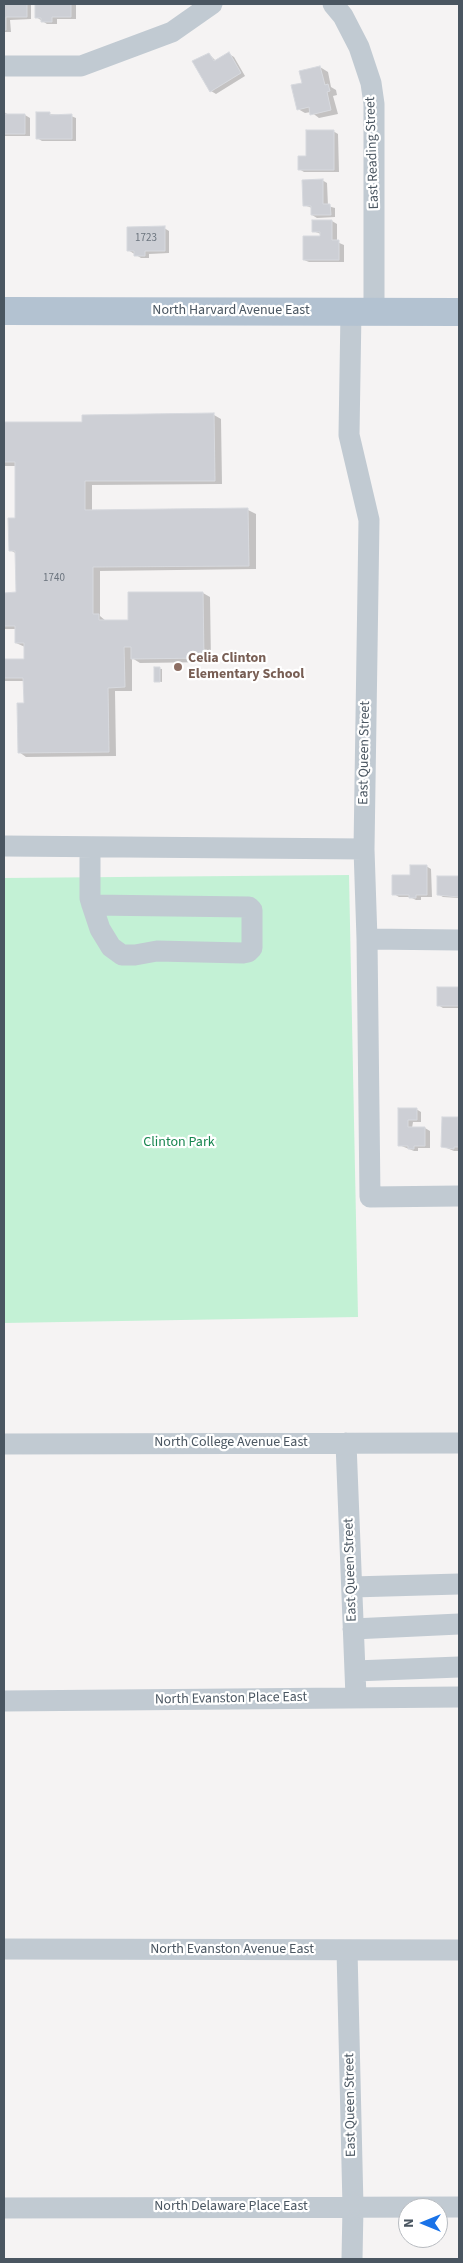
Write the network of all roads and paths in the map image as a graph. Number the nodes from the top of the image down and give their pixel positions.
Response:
1 (212, 4) edge
2 (333, 4) edge
3 (4, 66) edge
4 (4, 311) edge
5 (362, 311) junction
6 (459, 312) edge
7 (4, 846) edge
8 (90, 847) junction
9 (364, 849) junction
10 (92, 905) junction
11 (367, 939) junction
12 (459, 940) edge
13 (459, 1196) edge
14 (346, 1443) junction
15 (459, 1443) edge
16 (4, 1444) edge
17 (459, 1584) edge
18 (352, 1587) junction
19 (459, 1624) edge
20 (354, 1629) junction
21 (459, 1667) edge
22 (355, 1670) junction
23 (356, 1697) junction
24 (459, 1697) edge
25 (4, 1701) edge
26 (4, 1949) edge
27 (347, 1950) junction
28 (459, 1950) edge
29 (354, 2207) junction
30 (459, 2207) edge
31 (4, 2208) edge
32 (352, 2259) edge

1 - 3 street
2 - 5 street, East Reading Street
4 - 5 main road, North Harvard Avenue East
5 - 6 main road, North Harvard Avenue East
5 - 9 street, East Queen Street
7 - 8 street
8 - 9 street
8 - 10 street
9 - 11 street, East Queen Street
10 - 10 street
11 - 12 street
11 - 13 street, East Queen Street
14 - 15 street, North College Avenue East
14 - 16 street, North College Avenue East
14 - 18 street, East Queen Street
17 - 18 street
18 - 20 street, East Queen Street
19 - 20 street
20 - 22 street, East Queen Street
21 - 22 street
22 - 23 street, East Queen Street
23 - 24 street, North Evanston Place East
23 - 25 street, North Evanston Place East
26 - 27 street, North Evanston Avenue East
27 - 28 street, North Evanston Avenue East
27 - 29 street, East Queen Street
29 - 30 street, North Delaware Place East
29 - 31 street, North Delaware Place East
29 - 32 street, East Queen Street

